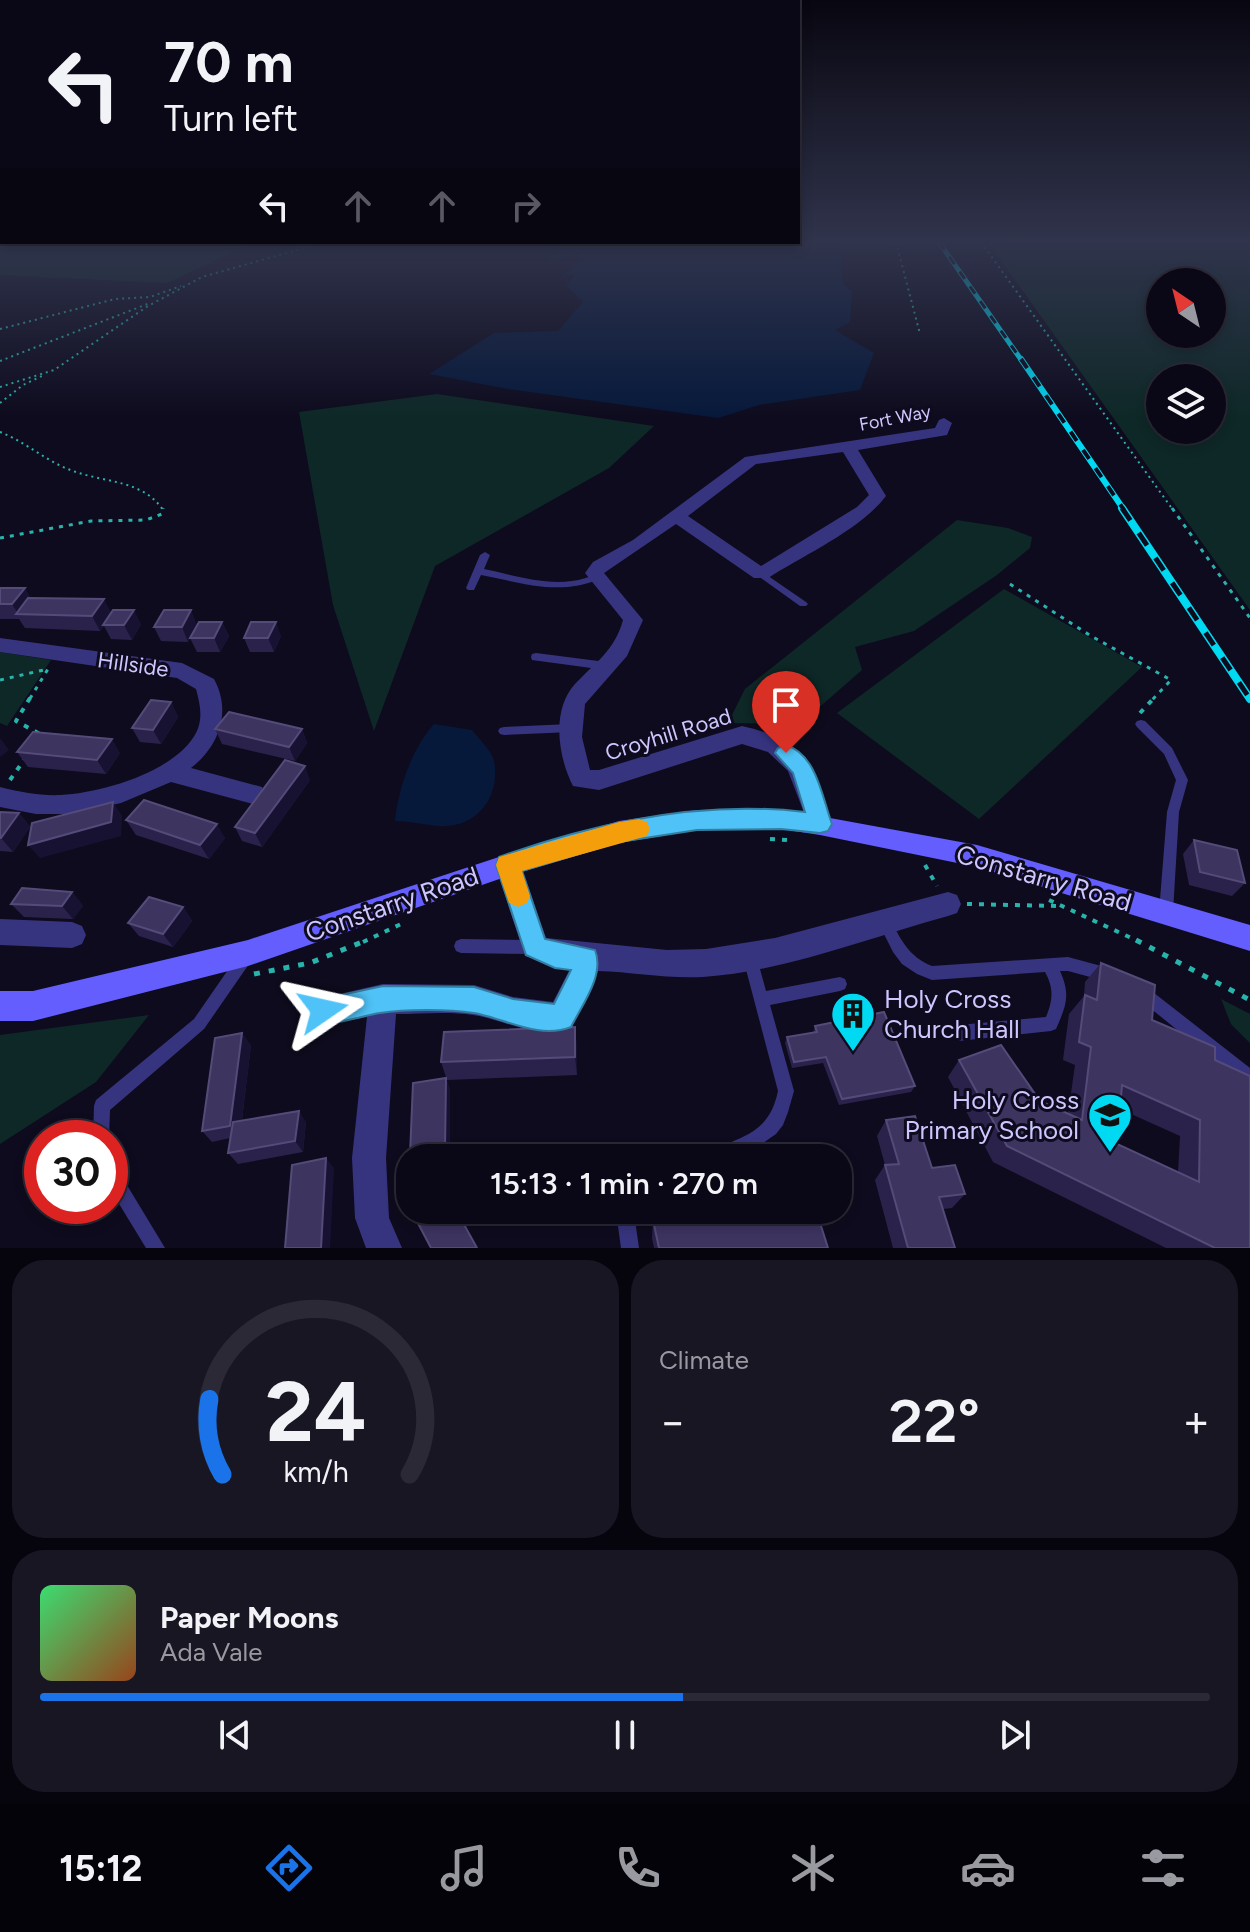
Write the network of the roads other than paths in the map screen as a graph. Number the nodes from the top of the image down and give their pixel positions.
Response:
1 (959, 434) dead end
2 (848, 447) junction
3 (676, 516) junction
4 (485, 555) dead end
5 (478, 571) junction
6 (761, 574) junction
7 (597, 577) junction
8 (471, 588) dead end
9 (803, 604) dead end
10 (0, 645) edge
11 (536, 657) dead end
12 (609, 666) junction
13 (1141, 724) road end
14 (571, 728) junction
15 (504, 731) dead end
16 (172, 773) junction
17 (5, 789) edge
18 (253, 794) dead end
19 (820, 824) junction
20 (508, 865) junction
21 (948, 904) road end
22 (1166, 914) junction
23 (884, 920) junction
24 (0, 932) edge
25 (72, 935) dead end
26 (1250, 938) edge
27 (461, 946) dead end
28 (535, 947) junction
29 (749, 956) junction
30 (586, 959) junction
31 (241, 964) junction
32 (1049, 966) junction
33 (840, 984) dead end
34 (383, 999) junction
35 (762, 999) junction
36 (0, 1006) edge
37 (323, 1010) dead end
38 (959, 1033) dead end
39 (1250, 1078) edge
40 (102, 1120) edge
41 (746, 1144) edge
42 (128, 1202) edge
43 (627, 1224) edge
44 (156, 1248) edge
45 (384, 1248) edge
46 (630, 1248) edge

1 - 2 street, Fort Way
2 - 3 street
2 - 6 street
3 - 6 street
3 - 7 street
4 - 5 lane
5 - 7 lane
5 - 8 lane
6 - 9 lane
7 - 12 street, Croyhill Road
10 - 16 street, Hillside
11 - 12 lane
12 - 14 street, Croyhill Road
13 - 22 lane
14 - 15 lane
14 - 19 street, Croyhill Road
16 - 17 street
16 - 18 street
19 - 20 main road, Constarry Road
19 - 22 main road, Constarry Road
20 - 28 street
20 - 31 main road, Constarry Road
21 - 23 street
22 - 26 main road, Constarry Road
23 - 29 street
23 - 32 lane
24 - 25 street
27 - 28 lane
28 - 30 street
29 - 30 street
29 - 35 lane
30 - 34 street
31 - 36 main road, Constarry Road
31 - 40 lane
32 - 38 lane
32 - 39 lane
33 - 35 lane
34 - 37 street
34 - 45 street
35 - 41 lane
42 - 44 lane
43 - 46 lane

